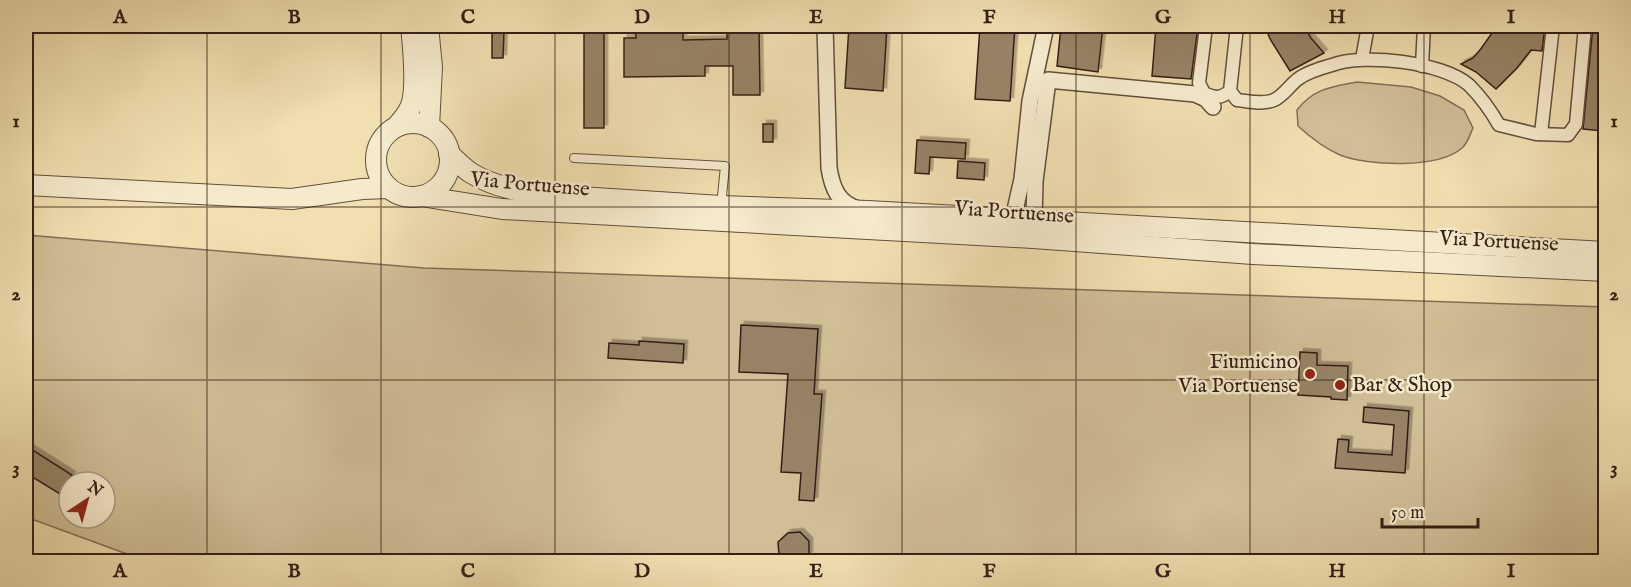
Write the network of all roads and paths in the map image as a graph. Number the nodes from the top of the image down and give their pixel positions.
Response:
1 (411, 26) edge
2 (428, 26) edge
3 (825, 26) edge
4 (1046, 26) edge
5 (1206, 26) edge
6 (1237, 26) edge
7 (1368, 26) edge
8 (1424, 26) edge
9 (1553, 26) edge
10 (1585, 26) edge
11 (1362, 59) junction
12 (1422, 66) junction
13 (1230, 91) junction
14 (1213, 107) dead end
15 (397, 126) junction
16 (429, 127) junction
17 (1541, 134) junction
18 (449, 154) junction
19 (376, 155) junction
20 (574, 158) dead end
21 (26, 185) edge
22 (389, 188) junction
23 (328, 195) junction
24 (421, 196) junction
25 (722, 206) junction
26 (868, 211) junction
27 (1013, 219) junction
28 (1034, 220) junction
29 (1605, 252) edge
30 (1605, 271) edge

1 - 15 street
2 - 16 street
3 - 26 street
4 - 27 street
5 - 13 street
6 - 13 street
7 - 11 street
8 - 12 street
9 - 17 street
10 - 17 street
11 - 12 street
11 - 13 street
12 - 17 street
14 - 28 street
15 - 16 street
15 - 19 street
16 - 18 street
18 - 24 street
18 - 25 street, Via Portuense
19 - 22 street
19 - 23 street
20 - 25 lane
21 - 23 street
22 - 23 street
22 - 24 street
24 - 30 street, Via Portuense
25 - 26 street, Via Portuense
26 - 27 street, Via Portuense
27 - 28 street, Via Portuense
28 - 29 street, Via Portuense

